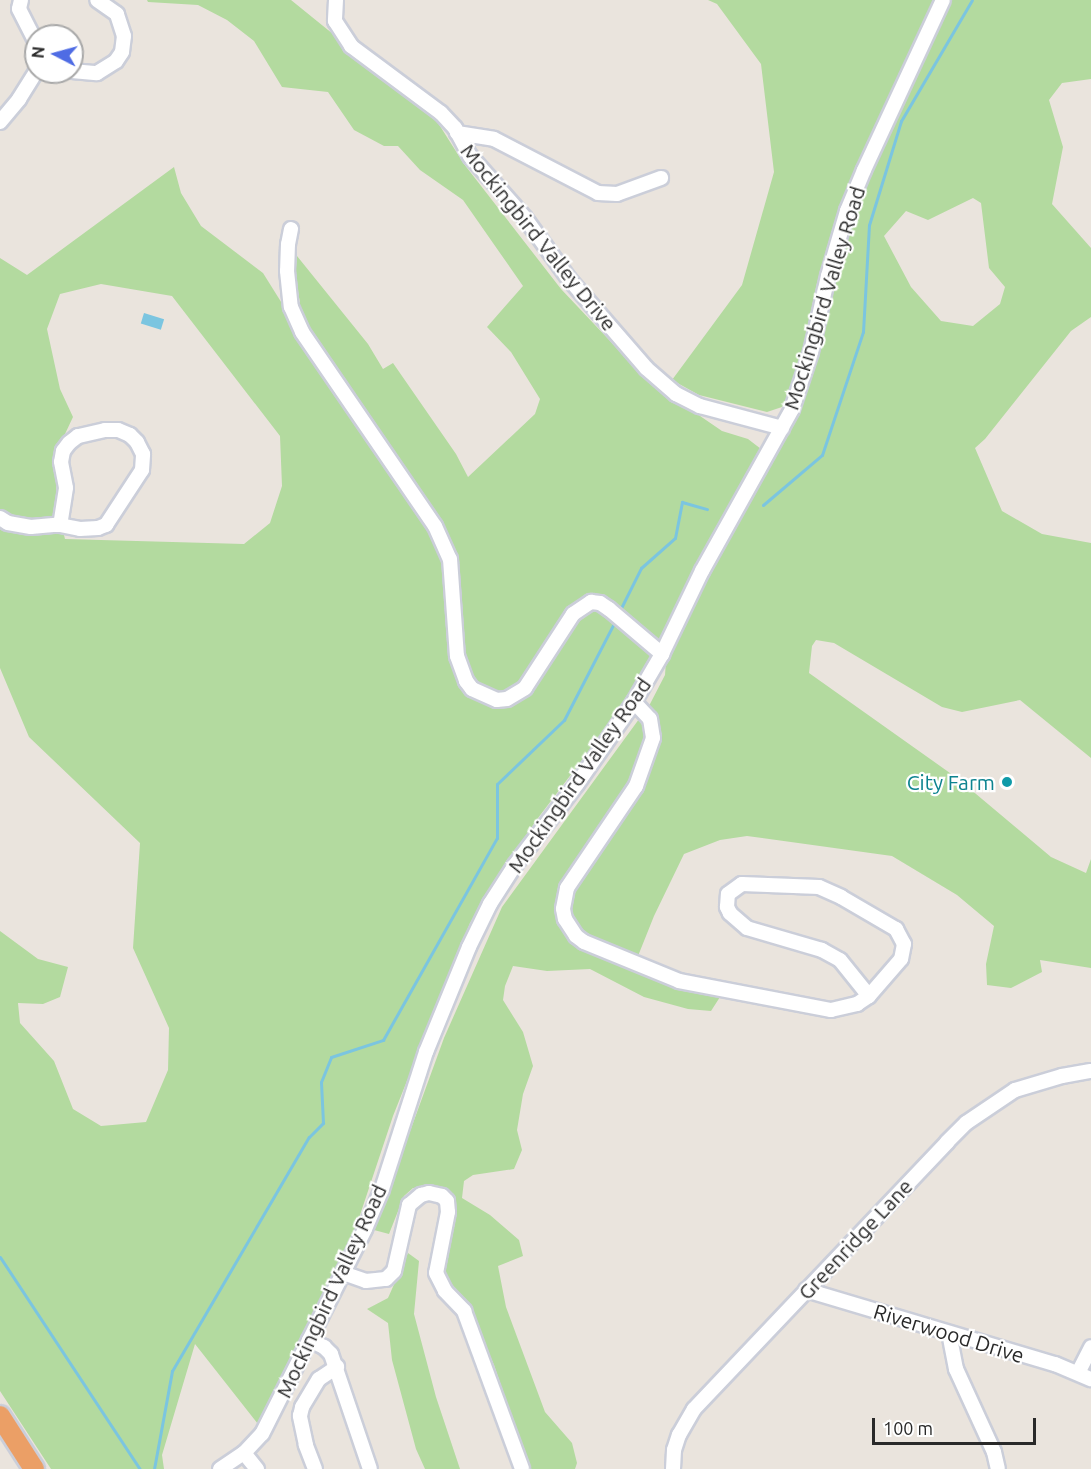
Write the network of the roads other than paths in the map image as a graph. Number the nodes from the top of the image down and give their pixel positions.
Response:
1 (21, 0) edge
2 (97, 0) edge
3 (336, 0) edge
4 (943, 0) edge
5 (26, 24) edge
6 (84, 72) edge
7 (30, 84) edge
8 (0, 122) edge
9 (457, 133) junction
10 (661, 178) dead end
11 (291, 229) dead end
12 (782, 428) junction
13 (0, 518) edge
14 (60, 525) junction
15 (662, 654) junction
16 (634, 702) junction
17 (869, 996) junction
18 (1091, 1071) edge
19 (343, 1273) junction
20 (806, 1290) junction
21 (949, 1333) junction
22 (309, 1340) junction
23 (1091, 1347) edge
24 (337, 1367) junction
25 (1084, 1376) edge
26 (0, 1416) edge
27 (244, 1453) junction
28 (34, 1469) edge
29 (220, 1469) edge
30 (257, 1469) edge
31 (315, 1469) edge
32 (370, 1469) edge
33 (522, 1469) edge
34 (673, 1469) edge
35 (998, 1469) edge

1 - 5 street
2 - 6 street
3 - 9 street, Mockingbird Valley Drive
4 - 12 street, Mockingbird Valley Road
7 - 8 street
9 - 10 street
9 - 12 street, Mockingbird Valley Drive
11 - 15 street
12 - 15 street, Mockingbird Valley Road
13 - 14 street
14 - 14 street
15 - 16 street, Mockingbird Valley Road
16 - 17 street
16 - 19 street, Mockingbird Valley Road
17 - 17 street
18 - 20 street, Greenridge Lane
19 - 22 street, Mockingbird Valley Road
19 - 33 street
20 - 21 street, Riverwood Drive
20 - 34 street, Greenridge Lane
21 - 25 street, Riverwood Drive
21 - 35 street
22 - 24 street
22 - 27 street, Mockingbird Valley Road
23 - 25 street
24 - 31 street
24 - 32 street
26 - 28 highway
27 - 29 street, Mockingbird Valley Road
27 - 30 street

